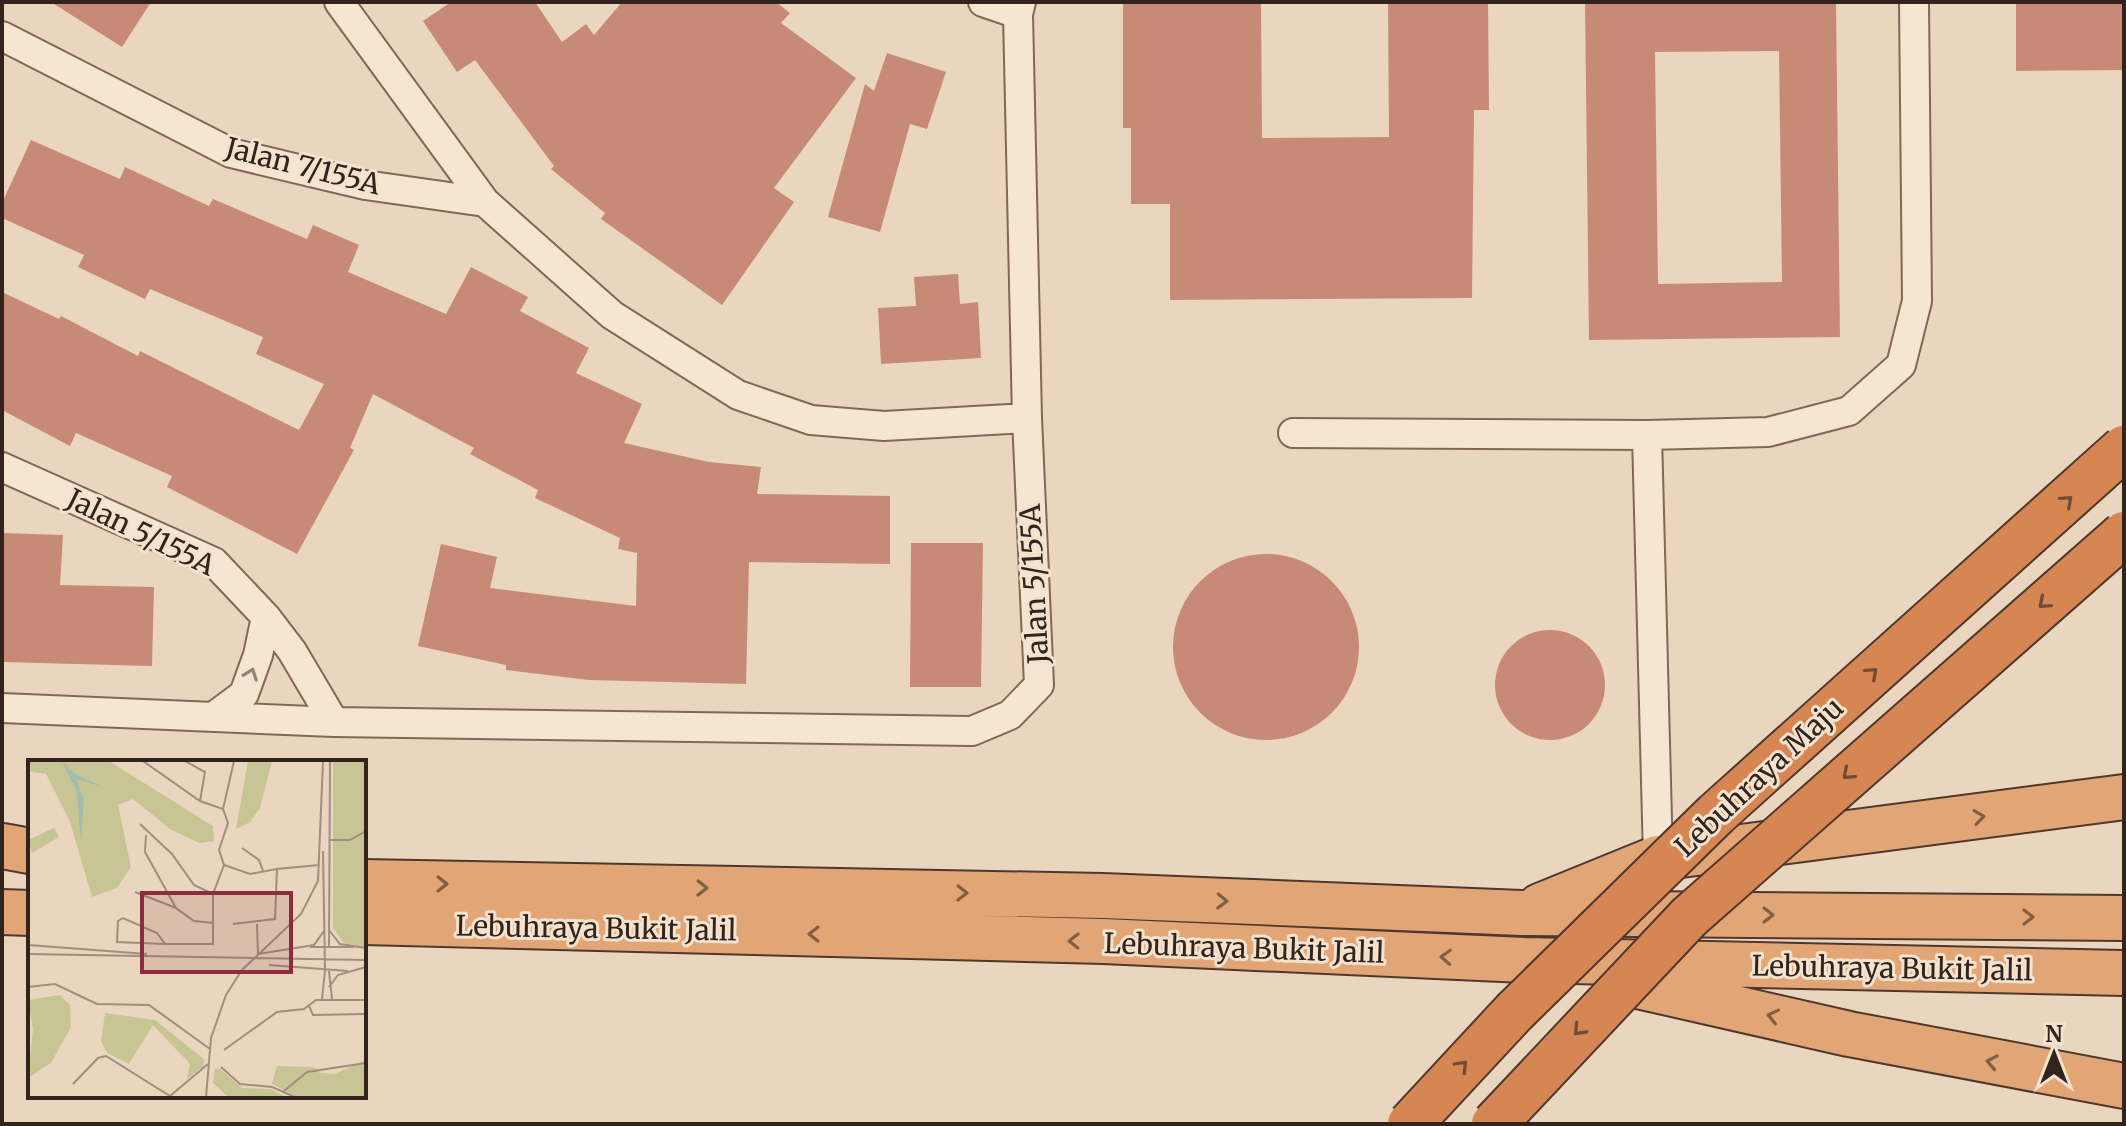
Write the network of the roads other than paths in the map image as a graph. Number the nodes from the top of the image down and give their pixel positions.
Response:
1 (339, 2) edge
2 (983, 2) edge
3 (1914, 2) edge
4 (1019, 8) edge
5 (2, 36) edge
6 (485, 202) junction
7 (1027, 418) junction
8 (1293, 433) dead end
9 (1647, 435) junction
10 (2124, 448) edge
11 (2, 467) edge
12 (2124, 534) edge
13 (266, 617) junction
14 (2, 708) edge
15 (213, 717) junction
16 (334, 722) junction
17 (2124, 797) edge
18 (2, 846) edge
19 (28, 851) edge
20 (1658, 858) junction
21 (28, 877) edge
22 (366, 882) edge
23 (9, 906) edge
24 (1522, 913) junction
25 (2124, 918) edge
26 (366, 922) edge
27 (1524, 960) junction
28 (2124, 973) edge
29 (2124, 1086) edge
30 (1410, 1124) edge
31 (1494, 1124) edge

1 - 6 street
2 - 4 street
3 - 9 street
4 - 7 street, Jalan 5/155A
5 - 6 street, Jalan 7/155A
6 - 7 street
7 - 16 street, Jalan 5/155A
8 - 9 street
9 - 20 street
30 -> 10 highway, Lebuhraya Maju, bridge
11 - 13 street, Jalan 5/155A
12 -> 31 highway, Lebuhraya Maju, bridge
15 -> 13 street
13 - 16 street, Jalan 5/155A
14 - 15 street, Jalan 5/155A
15 - 16 street, Jalan 5/155A
20 -> 17 highway
18 - 19 highway
20 - 24 highway
21 - 23 highway
22 -> 24 highway, Lebuhraya Bukit Jalil
24 -> 25 highway, Lebuhraya Bukit Jalil
27 -> 26 highway, Lebuhraya Bukit Jalil
27 - 28 highway, Lebuhraya Bukit Jalil
29 -> 27 highway

